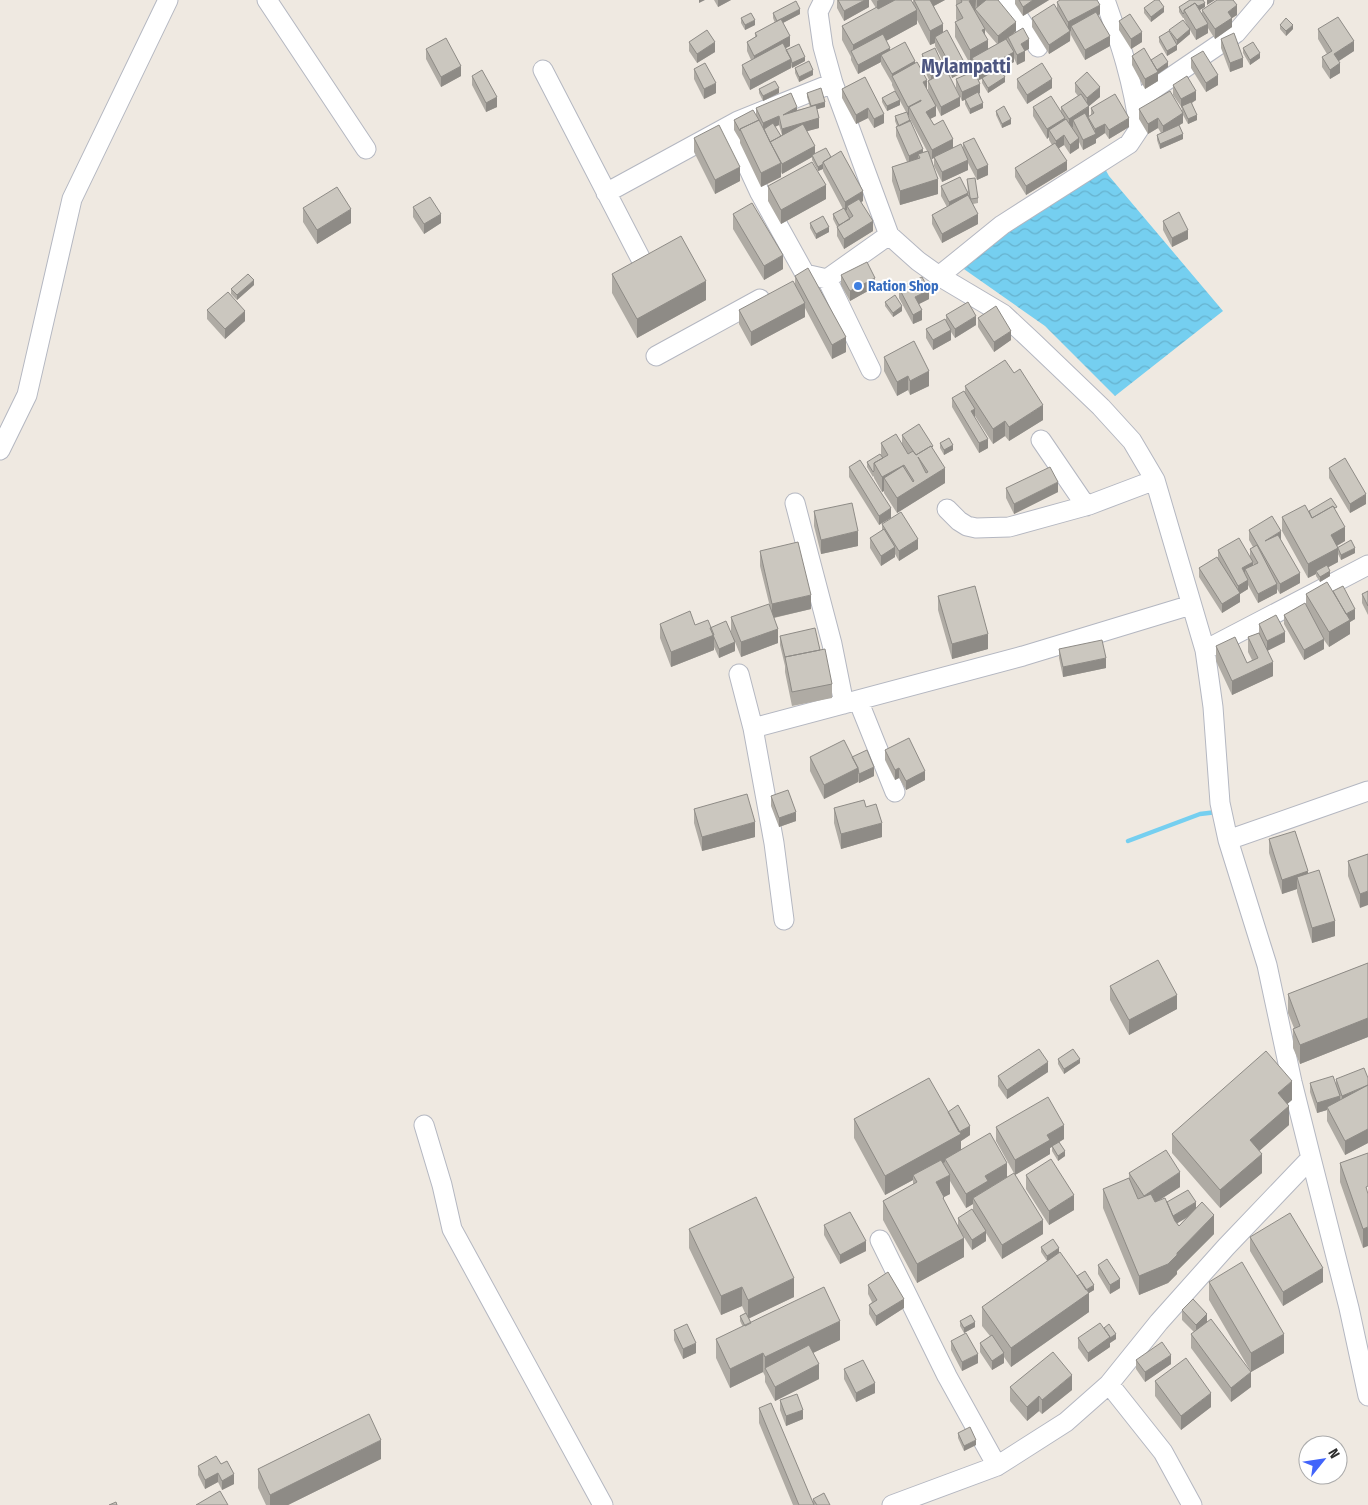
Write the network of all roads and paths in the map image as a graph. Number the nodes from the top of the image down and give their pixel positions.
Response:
1 (168, 0) edge
2 (267, 0) edge
3 (824, 0) edge
4 (1007, 0) edge
5 (1105, 0) edge
6 (1264, 0) edge
7 (1038, 47) dead end
8 (543, 70) dead end
9 (833, 83) junction
10 (1136, 101) junction
11 (728, 126) junction
12 (366, 149) dead end
13 (606, 193) junction
14 (889, 235) junction
15 (645, 268) edge
16 (805, 274) junction
17 (939, 276) junction
18 (827, 279) junction
19 (656, 356) dead end
20 (871, 370) dead end
21 (1041, 440) dead end
22 (0, 450) edge
23 (1155, 480) junction
24 (795, 503) dead end
25 (1086, 506) junction
26 (947, 509) dead end
27 (1368, 566) edge
28 (1191, 605) junction
29 (1205, 650) junction
30 (739, 674) dead end
31 (852, 702) junction
32 (753, 728) junction
33 (1368, 791) edge
34 (895, 792) dead end
35 (1228, 840) junction
36 (784, 920) dead end
37 (1294, 997) edge
38 (1275, 1003) junction
39 (424, 1125) dead end
40 (1310, 1158) junction
41 (880, 1240) dead end
42 (1109, 1384) junction
43 (1368, 1396) edge
44 (997, 1466) junction
45 (603, 1505) edge
46 (892, 1505) edge
47 (1192, 1505) edge

1 - 22 street
2 - 12 street
3 - 9 street
4 - 7 street
5 - 10 street
6 - 10 street
8 - 13 street
9 - 11 street
9 - 14 street
10 - 17 street
11 - 13 street
11 - 16 street
13 - 15 street
14 - 17 street
14 - 18 street
16 - 18 street
16 - 19 street
17 - 23 street
18 - 20 street
21 - 25 street
23 - 25 street
23 - 28 street
24 - 31 street
25 - 26 street
27 - 29 street
28 - 29 street
28 - 31 street
29 - 35 street
30 - 32 street
31 - 32 street
31 - 34 street
32 - 36 street
33 - 35 street
35 - 38 street
37 - 38 street
38 - 40 street
39 - 45 street
40 - 42 street
40 - 43 street
41 - 44 street
42 - 44 street
42 - 47 street
44 - 46 street

